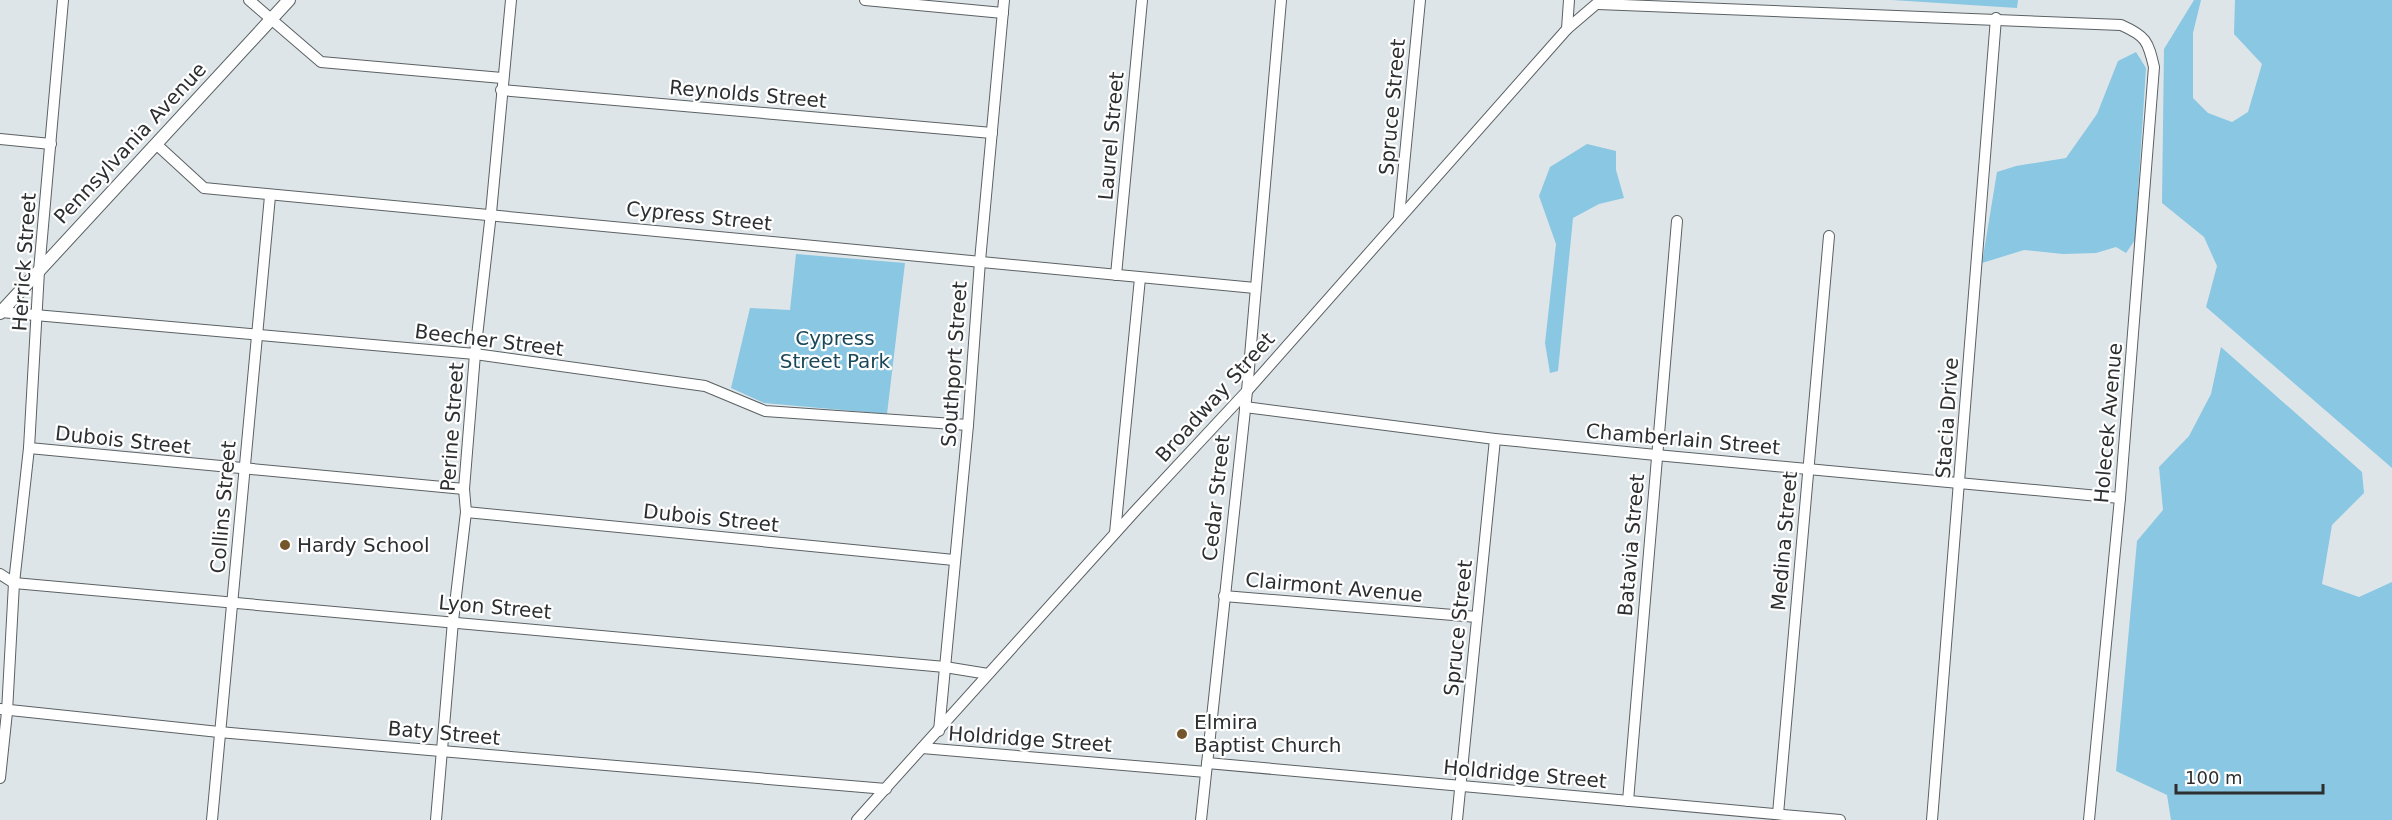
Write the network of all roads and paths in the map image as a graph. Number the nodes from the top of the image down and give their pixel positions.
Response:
1 (63, 0) edge
2 (249, 0) edge
3 (289, 0) edge
4 (511, 0) edge
5 (865, 0) edge
6 (1004, 0) edge
7 (1142, 0) edge
8 (1281, 0) edge
9 (1420, 0) edge
10 (1569, 0) edge
11 (1599, 2) edge
12 (1003, 13) junction
13 (1996, 18) junction
14 (270, 20) junction
15 (1567, 29) junction
16 (502, 78) junction
17 (501, 90) junction
18 (992, 133) junction
19 (0, 139) edge
20 (51, 144) junction
21 (156, 144) junction
22 (270, 196) junction
23 (491, 213) junction
24 (1399, 218) junction
25 (1677, 221) dead end
26 (1829, 236) dead end
27 (980, 261) junction
28 (39, 271) junction
29 (1116, 275) junction
30 (1140, 278) junction
31 (1255, 288) junction
32 (0, 313) edge
33 (38, 317) junction
34 (257, 336) junction
35 (475, 354) junction
36 (1247, 391) junction
37 (1245, 408) junction
38 (968, 425) junction
39 (1495, 439) junction
40 (28, 448) junction
41 (1656, 455) junction
42 (1808, 468) junction
43 (244, 469) junction
44 (1960, 482) junction
45 (464, 489) junction
46 (2120, 498) junction
47 (465, 512) junction
48 (1115, 533) junction
49 (954, 560) junction
50 (0, 574) edge
51 (14, 583) junction
52 (1224, 596) junction
53 (233, 602) junction
54 (1477, 616) junction
55 (453, 621) junction
56 (945, 667) junction
57 (988, 674) junction
58 (4, 710) edge
59 (939, 731) junction
60 (219, 732) junction
61 (922, 748) junction
62 (443, 750) junction
63 (1207, 767) junction
64 (0, 778) edge
65 (1460, 786) junction
66 (886, 789) junction
67 (1628, 801) junction
68 (1778, 814) junction
69 (212, 820) edge
70 (436, 820) edge
71 (857, 820) edge
72 (1201, 820) edge
73 (1457, 820) edge
74 (1840, 820) edge
75 (1932, 820) edge
76 (2089, 820) edge

1 - 20 street, Herrick Street
2 - 14 street
3 - 14 main road, Pennsylvania Avenue
4 - 16 street, Perine Street
5 - 12 street
6 - 12 street, Southport Street
7 - 29 street, Laurel Street
8 - 31 street, Cedar Street
9 - 24 street, Spruce Street
10 - 15 street
11 - 13 street
11 - 15 street, Broadway Street
12 - 18 street, Southport Street
13 - 44 street, Stacia Drive
13 - 46 street, Holecek Avenue
14 - 16 street
14 - 21 main road, Pennsylvania Avenue
15 - 24 street, Broadway Street
16 - 17 street, Perine Street
17 - 18 street, Reynolds Street
17 - 23 street, Perine Street
18 - 27 street, Southport Street
19 - 20 street
20 - 28 street, Herrick Street
21 - 22 street, Cypress Street
21 - 28 main road, Pennsylvania Avenue
22 - 23 street, Cypress Street
22 - 34 street, Collins Street
23 - 27 street, Cypress Street
23 - 35 street, Perine Street
24 - 36 street, Broadway Street
25 - 41 street, Batavia Street
26 - 42 street, Medina Street
27 - 29 street, Cypress Street
27 - 38 street, Southport Street
28 - 32 main road, Pennsylvania Avenue
28 - 33 street, Herrick Street
29 - 30 street, Cypress Street
30 - 31 street, Cypress Street
30 - 48 street
31 - 36 street, Cedar Street
32 - 33 street, Beecher Street
33 - 34 street, Beecher Street
33 - 40 street, Herrick Street
34 - 35 street, Beecher Street
34 - 43 street, Collins Street
35 - 38 street, Beecher Street
35 - 45 street, Perine Street
36 - 37 street, Cedar Street
36 - 48 street, Broadway Street
37 - 39 street, Chamberlain Street
37 - 52 street, Cedar Street
38 - 49 street, Southport Street
39 - 41 street, Chamberlain Street
39 - 54 street, Spruce Street
40 - 43 street, Dubois Street
40 - 51 street, Herrick Street
41 - 42 street, Chamberlain Street
41 - 67 street, Batavia Street
42 - 44 street, Chamberlain Street
42 - 68 street, Medina Street
43 - 45 street, Dubois Street
43 - 53 street, Collins Street
44 - 46 street, Chamberlain Street
44 - 75 street, Stacia Drive
45 - 47 street, Perine Street
46 - 76 street, Holecek Avenue
47 - 49 street, Dubois Street
47 - 55 street, Perine Street
48 - 57 street, Broadway Street
49 - 56 street, Southport Street
50 - 51 street, Lyon Street
51 - 53 street, Lyon Street
51 - 58 street, Herrick Street
52 - 54 street, Clairmont Avenue
52 - 63 street, Cedar Street
53 - 55 street, Lyon Street
53 - 60 street, Collins Street
54 - 65 street, Spruce Street
55 - 56 street, Lyon Street
55 - 62 street, Perine Street
56 - 57 street, Lyon Street
56 - 59 street, Southport Street
57 - 59 street, Broadway Street
58 - 60 street, Baty Street
58 - 64 street, Herrick Street
59 - 61 street, Broadway Street
60 - 62 street, Baty Street
60 - 69 street, Collins Street
61 - 63 street, Holdridge Street
61 - 66 street, Broadway Street
62 - 66 street, Baty Street
62 - 70 street, Perine Street
63 - 65 street, Holdridge Street
63 - 72 street, Cedar Street
65 - 67 street, Holdridge Street
65 - 73 street, Spruce Street
66 - 71 street, Broadway Street
67 - 68 street, Holdridge Street
68 - 74 street, Holdridge Street

